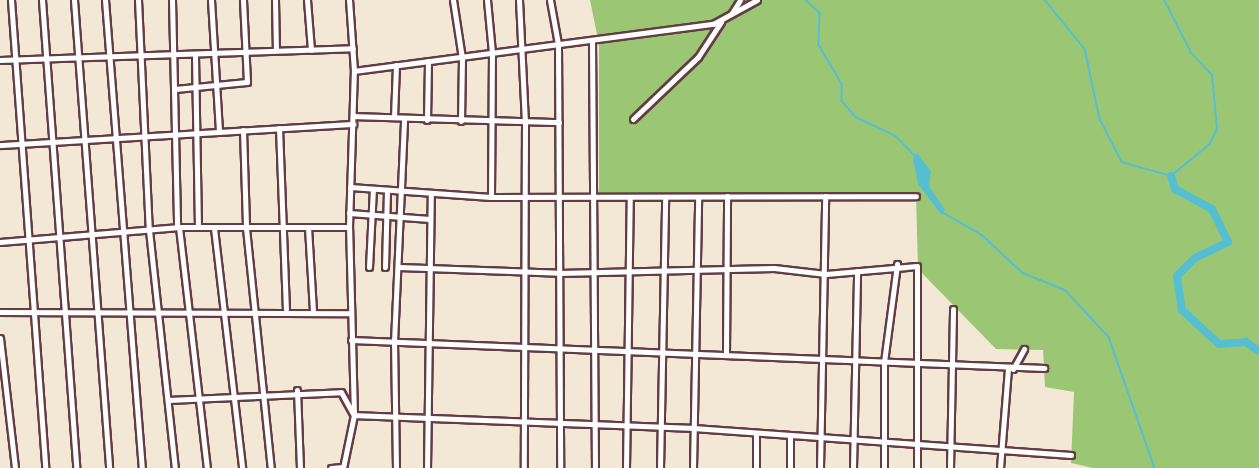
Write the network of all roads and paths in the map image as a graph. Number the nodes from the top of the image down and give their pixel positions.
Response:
1 (11, 0) edge
2 (42, 0) edge
3 (74, 0) edge
4 (105, 0) edge
5 (138, 0) edge
6 (172, 0) edge
7 (211, 0) edge
8 (243, 0) edge
9 (275, 0) edge
10 (306, 0) edge
11 (349, 0) edge
12 (453, 0) edge
13 (487, 0) edge
14 (519, 0) edge
15 (550, 0) edge
16 (740, 0) edge
17 (758, 0) edge
18 (732, 13) junction
19 (721, 22) junction
20 (592, 40) junction
21 (558, 44) junction
22 (524, 47) junction
23 (353, 48) junction
24 (276, 50) junction
25 (311, 50) junction
26 (249, 53) junction
27 (492, 53) junction
28 (214, 55) junction
29 (195, 56) junction
30 (107, 57) junction
31 (140, 57) junction
32 (174, 57) junction
33 (77, 58) junction
34 (462, 58) junction
35 (15, 59) junction
36 (46, 59) junction
37 (0, 60) edge
38 (428, 61) junction
39 (396, 65) junction
40 (354, 71) junction
41 (217, 85) junction
42 (196, 87) junction
43 (175, 89) junction
44 (353, 116) junction
45 (394, 117) junction
46 (404, 118) junction
47 (633, 119) dead end
48 (427, 120) junction
49 (461, 121) junction
50 (491, 121) junction
51 (525, 121) junction
52 (559, 122) junction
53 (353, 124) junction
54 (279, 128) junction
55 (243, 130) junction
56 (219, 132) junction
57 (198, 133) junction
58 (174, 134) junction
59 (143, 136) junction
60 (112, 138) junction
61 (80, 140) junction
62 (49, 141) junction
63 (19, 143) junction
64 (0, 145) edge
65 (350, 187) junction
66 (373, 189) junction
67 (387, 190) junction
68 (402, 191) junction
69 (431, 194) junction
70 (558, 196) junction
71 (727, 196) junction
72 (825, 196) junction
73 (916, 196) dead end
74 (491, 197) junction
75 (698, 197) junction
76 (523, 198) junction
77 (594, 198) junction
78 (630, 198) junction
79 (665, 198) junction
80 (349, 213) junction
81 (372, 214) junction
82 (386, 215) junction
83 (400, 217) junction
84 (430, 219) junction
85 (308, 226) junction
86 (178, 227) junction
87 (198, 227) junction
88 (279, 227) junction
89 (349, 227) junction
90 (214, 228) junction
91 (246, 228) junction
92 (149, 230) junction
93 (119, 233) junction
94 (89, 235) junction
95 (56, 238) junction
96 (25, 241) junction
97 (0, 242) edge
98 (897, 264) junction
99 (369, 267) dead end
100 (385, 267) dead end
101 (399, 267) junction
102 (429, 267) junction
103 (525, 270) junction
104 (697, 271) junction
105 (596, 272) junction
106 (630, 272) junction
107 (663, 272) junction
108 (857, 272) junction
109 (559, 273) junction
110 (728, 273) junction
111 (826, 274) junction
112 (222, 308) junction
113 (255, 309) junction
114 (286, 309) junction
115 (953, 309) dead end
116 (313, 310) junction
117 (63, 311) junction
118 (0, 312) edge
119 (30, 312) junction
120 (94, 312) junction
121 (127, 312) junction
122 (186, 312) junction
123 (159, 313) junction
124 (351, 313) junction
125 (0, 338) edge
126 (351, 340) junction
127 (394, 342) junction
128 (427, 343) junction
129 (523, 346) junction
130 (559, 347) junction
131 (595, 348) junction
132 (628, 349) junction
133 (1024, 349) dead end
134 (662, 350) junction
135 (696, 351) junction
136 (726, 352) junction
137 (824, 358) junction
138 (855, 361) junction
139 (884, 362) junction
140 (918, 365) junction
141 (952, 367) junction
142 (1044, 368) dead end
143 (1011, 369) junction
144 (0, 390) edge
145 (8, 390) junction
146 (297, 390) junction
147 (265, 391) junction
148 (233, 394) junction
149 (198, 398) junction
150 (168, 400) junction
151 (354, 415) junction
152 (396, 416) junction
153 (428, 419) junction
154 (524, 421) junction
155 (560, 422) junction
156 (594, 422) junction
157 (628, 425) junction
158 (661, 427) junction
159 (693, 428) junction
160 (756, 435) junction
161 (790, 436) junction
162 (820, 438) junction
163 (854, 439) junction
164 (886, 439) junction
165 (917, 442) junction
166 (951, 444) junction
167 (1002, 447) junction
168 (1071, 455) dead end
169 (15, 468) edge
170 (45, 468) edge
171 (76, 468) edge
172 (109, 468) edge
173 (142, 468) edge
174 (175, 468) edge
175 (207, 468) edge
176 (242, 468) edge
177 (272, 468) edge
178 (300, 468) edge
179 (331, 468) edge
180 (343, 468) edge
181 (396, 468) edge
182 (427, 468) edge
183 (524, 468) edge
184 (560, 468) edge
185 (595, 468) edge
186 (626, 468) edge
187 (660, 468) edge
188 (693, 468) edge
189 (756, 468) edge
190 (790, 468) edge
191 (820, 468) edge
192 (854, 468) edge
193 (885, 468) edge
194 (917, 468) edge
195 (950, 468) edge
196 (1000, 468) edge

1 - 35 street
2 - 36 street
3 - 33 street
4 - 30 street
5 - 31 street
6 - 32 street
7 - 28 street
8 - 26 street
9 - 24 street
10 - 25 street
11 - 23 street
12 - 34 street
13 - 27 street
14 - 22 street
15 - 21 street
16 - 18 street
17 - 18 street
18 - 19 street
19 - 20 street
19 - 47 street
20 - 21 street
20 - 77 street
21 - 22 street
21 - 52 street
22 - 27 street
22 - 51 street
23 - 25 street
23 - 40 street
24 - 25 street
24 - 26 street
26 - 28 street
26 - 41 street
27 - 34 street
27 - 50 street
28 - 29 street
28 - 41 street
29 - 32 street
29 - 42 street
30 - 31 street
30 - 33 street
30 - 60 street
31 - 32 street
31 - 59 street
32 - 43 street
33 - 36 street
33 - 61 street
34 - 38 street
34 - 49 street
35 - 36 street
35 - 37 street
35 - 63 street
36 - 62 street
38 - 39 street
38 - 48 street
39 - 40 street
39 - 45 street
40 - 44 street
41 - 42 street
41 - 56 street
42 - 43 street
42 - 57 street
43 - 58 street
44 - 45 street
44 - 53 street
45 - 46 street
46 - 48 street
46 - 68 street
48 - 49 street
49 - 50 street
50 - 51 street
50 - 74 street
51 - 52 street
51 - 76 street
52 - 70 street
53 - 54 street
53 - 65 street
54 - 55 street
54 - 88 street
55 - 56 street
55 - 91 street
56 - 57 street
57 - 58 street
57 - 87 street
58 - 59 street
58 - 86 street
59 - 60 street
59 - 92 street
60 - 61 street
60 - 93 street
61 - 62 street
61 - 94 street
62 - 63 street
62 - 95 street
63 - 64 street
63 - 96 street
65 - 66 street
65 - 80 street
66 - 67 street
66 - 81 street
67 - 68 street
67 - 82 street
68 - 69 street
68 - 83 street
69 - 74 street
69 - 84 street
70 - 76 street
70 - 77 street
70 - 109 street
71 - 72 street
71 - 75 street
71 - 110 street
72 - 73 street
72 - 111 street
74 - 76 street
75 - 79 street
75 - 104 street
76 - 103 street
77 - 78 street
77 - 105 street
78 - 79 street
78 - 106 street
79 - 107 street
80 - 81 street
80 - 89 street
81 - 82 street
81 - 99 street
82 - 83 street
82 - 100 street
83 - 84 street
83 - 101 street
84 - 102 street
85 - 88 street
85 - 89 street
85 - 116 street
86 - 87 street
86 - 92 street
86 - 122 street
87 - 90 street
88 - 91 street
88 - 114 street
89 - 124 street
90 - 91 street
90 - 112 street
91 - 113 street
92 - 93 street
92 - 123 street
93 - 94 street
93 - 121 street
94 - 95 street
94 - 120 street
95 - 96 street
95 - 117 street
96 - 97 street
96 - 119 street
98 - 108 street
98 - 139 street
98 - 140 street
101 - 102 street
101 - 127 street
102 - 103 street
102 - 128 street
103 - 109 street
103 - 129 street
104 - 107 street
104 - 110 street
104 - 135 street
105 - 106 street
105 - 109 street
105 - 131 street
106 - 107 street
106 - 132 street
107 - 134 street
108 - 111 street
108 - 138 street
109 - 130 street
110 - 111 street
110 - 136 street
111 - 137 street
112 - 113 street
112 - 122 street
112 - 148 street
113 - 114 street
113 - 147 street
114 - 116 street
115 - 141 street
116 - 124 street
117 - 119 street
117 - 120 street
117 - 171 street
118 - 119 street
119 - 170 street
120 - 121 street
120 - 172 street
121 - 123 street
121 - 173 street
122 - 123 street
122 - 149 street
123 - 150 street
124 - 126 street
125 - 145 street
126 - 127 street
126 - 151 street
127 - 128 street
127 - 152 street
128 - 129 street
128 - 153 street
129 - 130 street
129 - 154 street
130 - 131 street
130 - 155 street
131 - 132 street
131 - 156 street
132 - 134 street
132 - 157 street
133 - 143 street
134 - 135 street
134 - 158 street
135 - 136 street
135 - 159 street
136 - 137 street
137 - 138 street
137 - 162 street
138 - 139 street
138 - 163 street
139 - 140 street
139 - 164 street
140 - 141 street
140 - 165 street
141 - 143 street
141 - 166 street
142 - 143 street
143 - 167 street
144 - 145 street
145 - 169 street
146 - 147 street
146 - 151 street
146 - 178 street
147 - 148 street
147 - 177 street
148 - 149 street
148 - 176 street
149 - 150 street
149 - 175 street
150 - 174 street
151 - 152 street
151 - 180 street
152 - 153 street
152 - 181 street
153 - 154 street
153 - 182 street
154 - 155 street
154 - 183 street
155 - 156 street
155 - 184 street
156 - 157 street
156 - 185 street
157 - 158 street
157 - 186 street
158 - 159 street
158 - 187 street
159 - 160 street
159 - 188 street
160 - 161 street
160 - 189 street
161 - 162 street
161 - 190 street
162 - 163 street
162 - 191 street
163 - 164 street
163 - 192 street
164 - 165 street
164 - 193 street
165 - 166 street
165 - 194 street
166 - 167 street
166 - 195 street
167 - 168 street
167 - 196 street
179 - 180 street

